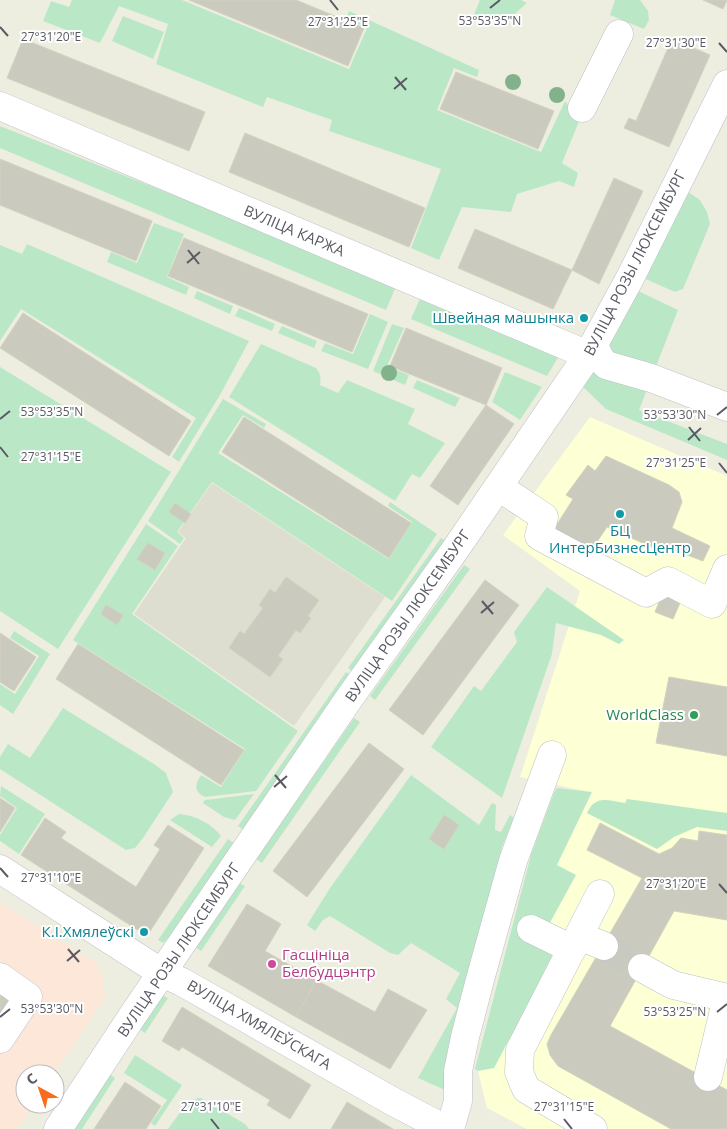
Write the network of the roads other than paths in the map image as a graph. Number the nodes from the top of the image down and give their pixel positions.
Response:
1 (619, 34) dead end
2 (727, 84) edge
3 (0, 106) edge
4 (582, 108) dead end
5 (591, 351) junction
6 (727, 407) edge
7 (499, 487) junction
8 (727, 569) edge
9 (552, 755) dead end
10 (0, 869) edge
11 (600, 894) dead end
12 (531, 929) dead end
13 (585, 944) junction
14 (642, 968) tunnel mouth
15 (162, 973) junction
16 (0, 977) edge
17 (673, 985) junction
18 (687, 1011) dead end
19 (0, 1039) edge
20 (708, 1076) dead end
21 (443, 1127) edge
22 (58, 1129) edge
23 (593, 1129) edge

1 - 4 street
2 - 5 street, ВУЛІЦА РОЗЫ ЛЮКСЕМБУРГ
3 - 5 street, ВУЛІЦА КАРЖА
5 - 6 street
5 - 7 street, ВУЛІЦА РОЗЫ ЛЮКСЕМБУРГ
7 - 8 street
7 - 15 street, ВУЛІЦА РОЗЫ ЛЮКСЕМБУРГ
9 - 21 street
10 - 15 street, ВУЛІЦА ХМЯЛЕЎСКАГА
11 - 13 street
12 - 13 street
13 - 23 street
14 - 17 street
15 - 21 street, ВУЛІЦА ХМЯЛЕЎСКАГА
15 - 22 street, ВУЛІЦА РОЗЫ ЛЮКСЕМБУРГ
16 - 19 street
17 - 18 street
17 - 20 street

